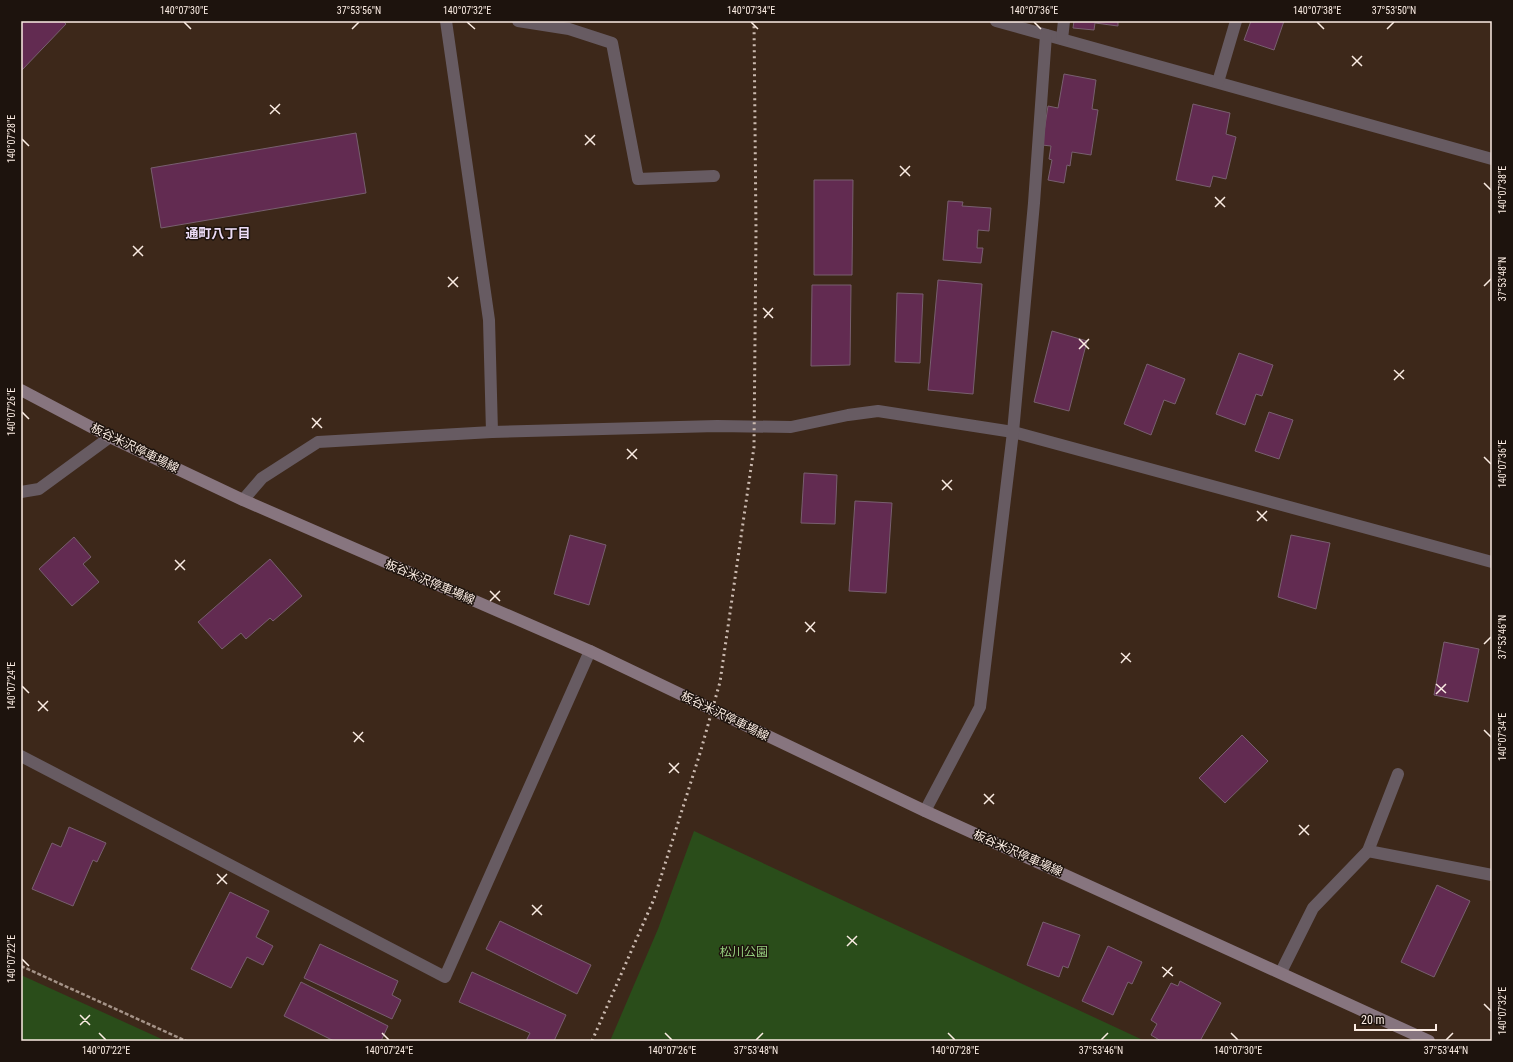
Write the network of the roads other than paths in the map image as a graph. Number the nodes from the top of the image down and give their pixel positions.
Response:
1 (446, 21) edge
2 (518, 21) edge
3 (996, 21) edge
4 (1064, 21) edge
5 (1236, 21) edge
6 (1046, 35) junction
7 (1062, 39) junction
8 (1218, 82) junction
9 (1492, 159) edge
10 (714, 176) dead end
11 (21, 390) edge
12 (492, 432) junction
13 (1013, 432) junction
14 (110, 437) junction
15 (21, 492) edge
16 (243, 500) junction
17 (1492, 562) edge
18 (590, 651) junction
19 (21, 756) edge
20 (1398, 774) dead end
21 (925, 811) junction
22 (1368, 851) junction
23 (1492, 875) edge
24 (1281, 972) junction
25 (1429, 1041) edge

1 - 12 street
2 - 10 street
3 - 6 street
4 - 7 street
5 - 8 street
6 - 7 street
6 - 13 street
7 - 8 street
8 - 9 street
11 - 14 main road, 板谷米沢停車場線
12 - 13 street
12 - 16 street
13 - 17 street
13 - 21 street
14 - 15 street
14 - 16 main road, 板谷米沢停車場線
16 - 18 main road, 板谷米沢停車場線
18 - 19 street
18 - 21 main road, 板谷米沢停車場線
20 - 22 street
21 - 24 main road, 板谷米沢停車場線
22 - 23 street
22 - 24 street
24 - 25 main road, 板谷米沢停車場線

